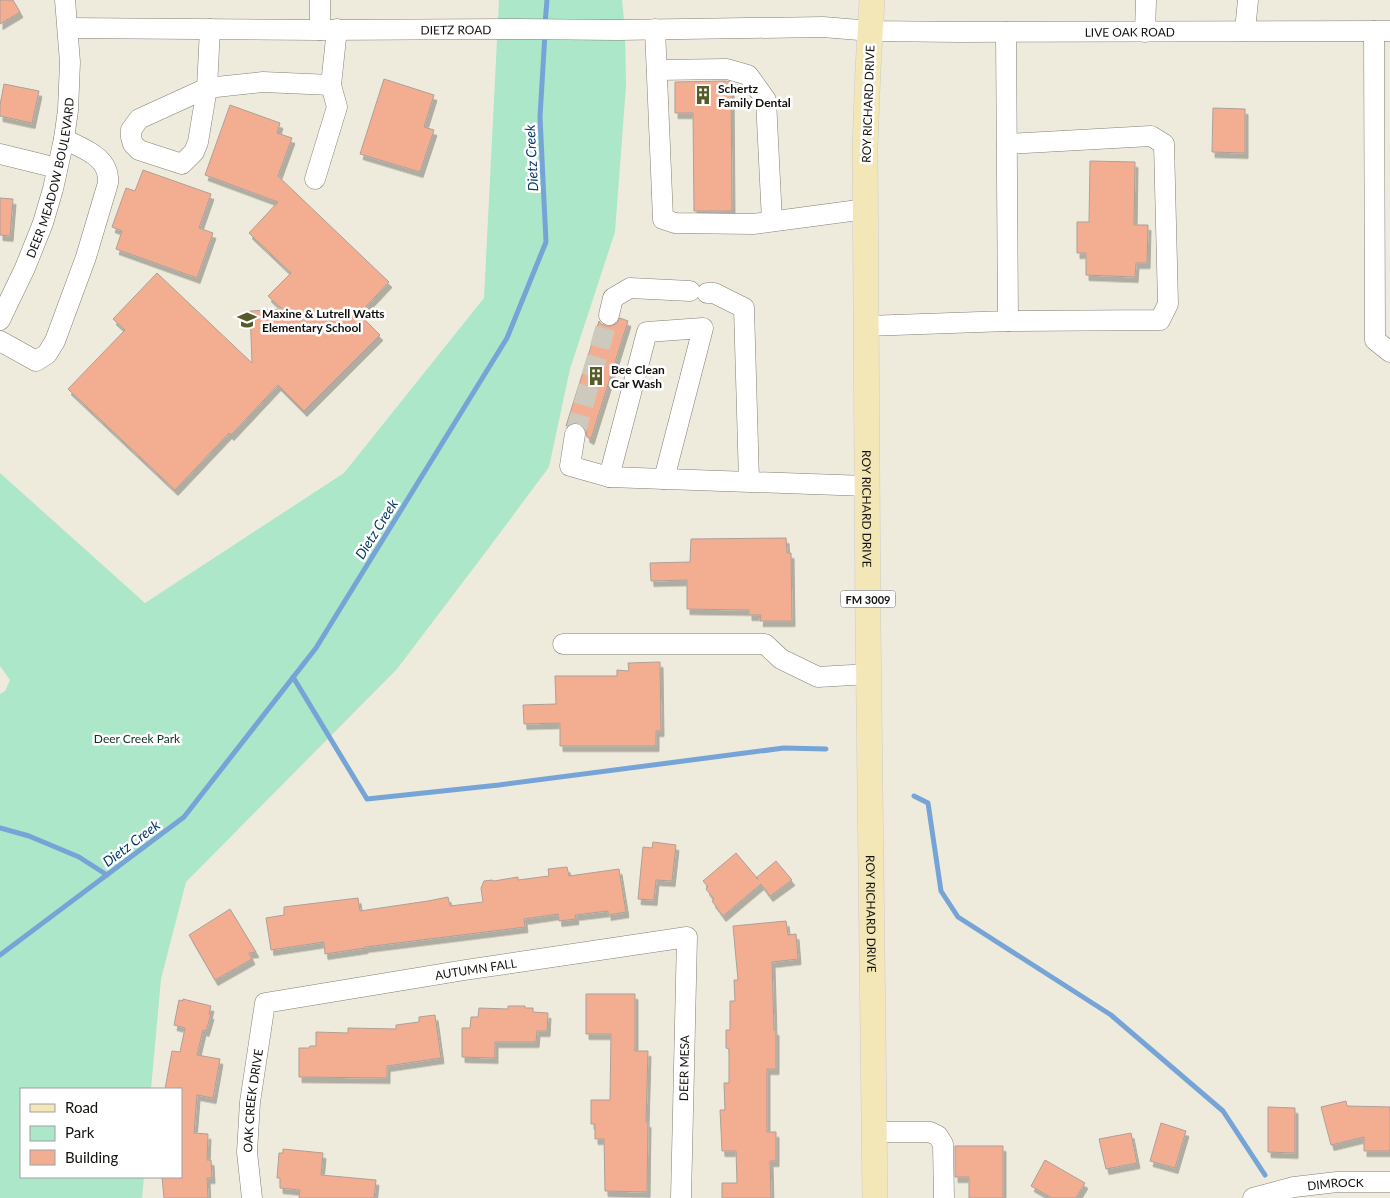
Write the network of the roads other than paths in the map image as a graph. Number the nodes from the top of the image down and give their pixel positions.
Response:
1 (64, 0) edge
2 (320, 0) edge
3 (872, 0) edge
4 (1146, 0) edge
5 (1248, 0) edge
6 (68, 28) junction
7 (210, 29) junction
8 (328, 30) junction
9 (655, 30) junction
10 (871, 31) junction
11 (1245, 31) junction
12 (1382, 31) edge
13 (1006, 32) junction
14 (1145, 32) junction
15 (657, 70) junction
16 (1382, 82) edge
17 (331, 86) junction
18 (1382, 136) edge
19 (64, 139) junction
20 (1007, 144) junction
21 (0, 154) edge
22 (57, 168) junction
23 (315, 179) dead end
24 (1382, 181) edge
25 (866, 209) junction
26 (772, 221) junction
27 (609, 315) tunnel mouth
28 (0, 320) edge
29 (1008, 321) junction
30 (866, 326) junction
31 (0, 341) edge
32 (1390, 352) edge
33 (575, 434) tunnel mouth
34 (609, 477) junction
35 (664, 479) junction
36 (749, 481) junction
37 (867, 486) junction
38 (563, 644) dead end
39 (869, 674) junction
40 (687, 938) joint
41 (265, 1003) joint
42 (874, 1132) junction
43 (1390, 1182) edge
44 (252, 1198) edge
45 (681, 1198) edge
46 (875, 1198) edge
47 (944, 1198) edge
48 (1253, 1198) edge

1 - 6 street
2 - 8 street
3 - 10 main road, ROY RICHARD DRIVE / FM 3009
4 - 14 street
5 - 11 street
6 - 7 street, DIETZ ROAD
6 - 19 street, DEER MEADOW BOULEVARD
7 - 8 street, DIETZ ROAD
7 - 17 street
8 - 9 street, DIETZ ROAD
8 - 17 street
9 - 10 street, DIETZ ROAD
9 - 15 street
10 - 13 street, LIVE OAK ROAD
10 - 25 main road, ROY RICHARD DRIVE / FM 3009
11 - 12 street, LIVE OAK ROAD
11 - 14 street, LIVE OAK ROAD
12 - 16 street
13 - 14 street, LIVE OAK ROAD
13 - 20 street
15 - 26 street
15 - 26 street
16 - 18 street
17 - 23 street
18 - 24 street
19 - 22 street, DEER MEADOW BOULEVARD
19 - 31 street
20 - 29 street
20 - 29 street
21 - 22 street
22 - 28 street, DEER MEADOW BOULEVARD
24 - 32 street
25 - 26 street
25 - 30 main road, ROY RICHARD DRIVE / FM 3009
27 - 36 street
29 - 30 street
30 - 37 main road, ROY RICHARD DRIVE / FM 3009
33 - 34 street
34 - 35 street
34 - 35 street
35 - 36 street
36 - 37 street
37 - 39 main road, ROY RICHARD DRIVE / FM 3009
38 - 39 street
39 - 42 main road, ROY RICHARD DRIVE / FM 3009
40 - 41 street, AUTUMN FALL
40 - 45 street, DEER MESA
41 - 44 street, OAK CREEK DRIVE
42 - 46 main road, ROY RICHARD DRIVE / FM 3009
42 - 47 street
43 - 48 street, DIMROCK

